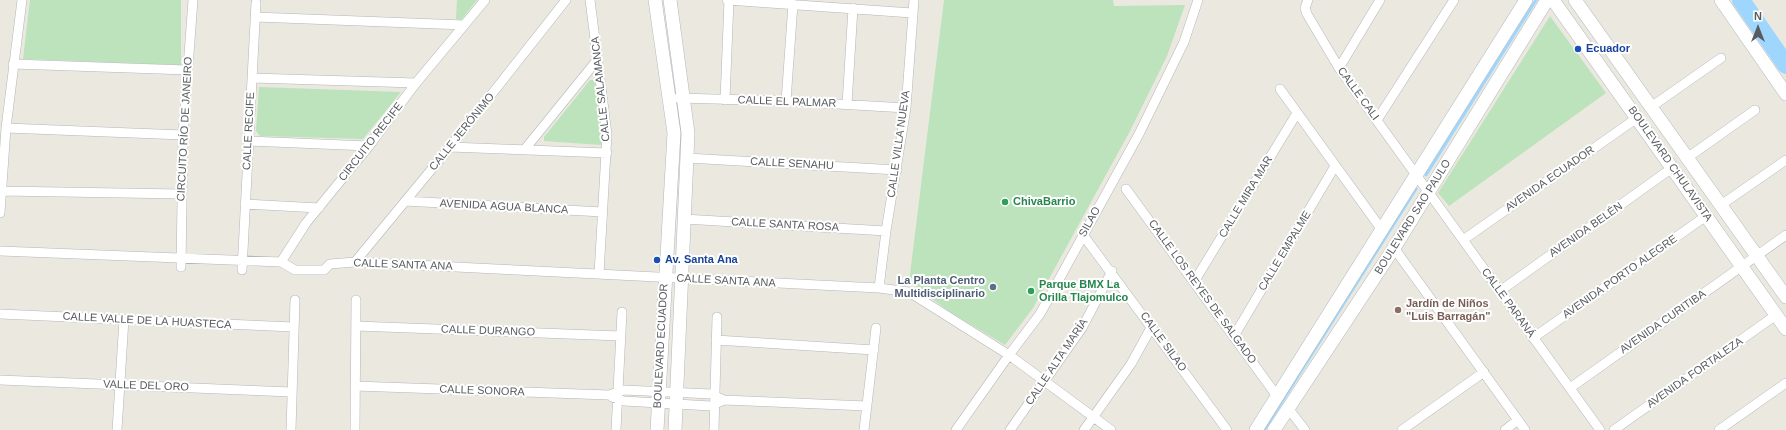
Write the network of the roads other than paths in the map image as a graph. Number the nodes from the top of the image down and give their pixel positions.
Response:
1 (22, 0) edge
2 (193, 0) edge
3 (485, 0) edge
4 (566, 0) edge
5 (590, 0) edge
6 (655, 0) edge
7 (670, 0) edge
8 (728, 0) edge
9 (914, 0) edge
10 (1198, 0) edge
11 (1380, 0) edge
12 (1454, 0) edge
13 (1526, 0) edge
14 (1547, 0) edge
15 (1553, 0) edge
16 (1575, 0) edge
17 (1721, 0) edge
18 (256, 3) dead end
19 (793, 4) junction
20 (1306, 4) edge
21 (853, 8) junction
22 (912, 13) junction
23 (255, 17) junction
24 (464, 25) junction
25 (1721, 58) dead end
26 (598, 59) junction
27 (13, 64) junction
28 (1338, 68) junction
29 (187, 70) junction
30 (252, 78) junction
31 (416, 83) junction
32 (1280, 89) dead end
33 (1786, 94) edge
34 (683, 97) junction
35 (669, 99) junction
36 (725, 100) junction
37 (786, 101) junction
38 (847, 104) junction
39 (1651, 107) junction
40 (906, 108) junction
41 (1755, 110) dead end
42 (1297, 113) junction
43 (1637, 118) junction
44 (1377, 120) junction
45 (6, 128) junction
46 (183, 136) junction
47 (248, 141) junction
48 (369, 146) junction
49 (450, 147) junction
50 (525, 149) junction
51 (607, 153) junction
52 (687, 158) junction
53 (1687, 158) junction
54 (1786, 160) edge
55 (1335, 166) junction
56 (1672, 168) junction
57 (897, 170) junction
58 (1416, 176) junction
59 (1126, 189) dead end
60 (2, 191) junction
61 (1429, 193) junction
62 (181, 194) junction
63 (405, 201) junction
64 (245, 204) junction
65 (1721, 205) junction
66 (319, 208) junction
67 (602, 212) junction
68 (0, 213) edge
69 (1706, 216) junction
70 (684, 219) junction
71 (1382, 230) junction
72 (886, 231) junction
73 (1083, 235) junction
74 (1786, 235) edge
75 (1463, 240) junction
76 (1394, 248) junction
77 (0, 251) edge
78 (1756, 256) junction
79 (242, 260) junction
80 (281, 262) junction
81 (355, 262) junction
82 (181, 263) junction
83 (1742, 266) junction
84 (242, 270) dead end
85 (1112, 271) junction
86 (599, 274) junction
87 (664, 278) junction
88 (682, 279) junction
89 (1194, 282) junction
90 (879, 288) junction
91 (1500, 291) junction
92 (1786, 297) edge
93 (295, 300) dead end
94 (356, 300) dead end
95 (622, 312) dead end
96 (0, 314) edge
97 (1776, 315) junction
98 (716, 316) dead end
99 (124, 319) junction
100 (356, 326) junction
101 (1152, 326) junction
102 (293, 327) junction
103 (876, 328) dead end
104 (1786, 329) edge
105 (620, 336) junction
106 (1234, 336) junction
107 (1533, 338) junction
108 (716, 340) junction
109 (874, 350) junction
110 (1009, 355) junction
111 (1484, 372) junction
112 (0, 380) edge
113 (1044, 382) junction
114 (1786, 383) edge
115 (120, 385) junction
116 (355, 386) junction
117 (1570, 388) junction
118 (292, 392) junction
119 (615, 395) junction
120 (1277, 396) junction
121 (658, 397) junction
122 (676, 398) junction
123 (718, 400) junction
124 (867, 406) junction
125 (1288, 408) junction
126 (1093, 417) junction
127 (1518, 420) junction
128 (117, 430) edge
129 (291, 430) edge
130 (355, 430) edge
131 (616, 430) edge
132 (657, 430) edge
133 (675, 430) edge
134 (714, 430) edge
135 (864, 430) edge
136 (956, 430) edge
137 (1010, 430) edge
138 (1084, 430) edge
139 (1111, 430) edge
140 (1227, 430) edge
141 (1256, 430) edge
142 (1274, 430) edge
143 (1305, 430) edge
144 (1402, 430) edge
145 (1505, 430) edge
146 (1525, 430) edge
147 (1600, 430) edge
148 (1614, 430) edge
149 (1719, 430) edge

1 - 27 street
2 - 29 street, CIRCUITO RÍO DE JANEIRO
3 - 24 street, CIRCUITO RECIFE
4 - 49 street, CALLE JERÓNIMO
5 - 26 street, CALLE SALAMANCA
6 - 35 main road, BOULEVARD ECUADOR
7 - 34 main road, BOULEVARD ECUADOR
8 - 19 street
8 - 36 street
9 - 22 street, CALLE VILLA NUEVA
10 - 73 street, SILAO
11 - 28 street
12 - 44 street
13 - 58 main road, BOULEVARD SAO PAULO
14 - 61 main road, BOULEVARD SAO PAULO
15 - 43 main road, BOULEVARD CHULAVISTA
16 - 39 main road, BOULEVARD CHULAVISTA
17 - 33 main road
18 - 23 street, CALLE RECIFE
19 - 21 street
19 - 37 street
20 - 28 street, CALLE CALI
21 - 22 street
21 - 38 street
22 - 40 street, CALLE VILLA NUEVA
23 - 24 street
23 - 30 street, CALLE RECIFE
24 - 31 street, CIRCUITO RECIFE
25 - 39 street
26 - 50 street
26 - 51 street, CALLE SALAMANCA
27 - 29 street
27 - 45 street
28 - 44 street, CALLE CALI
29 - 46 street, CIRCUITO RÍO DE JANEIRO
30 - 31 street
30 - 47 street, CALLE RECIFE
31 - 48 street, CIRCUITO RECIFE
32 - 42 street
34 - 35 street, CALLE EL PALMAR
34 - 36 street, CALLE EL PALMAR
34 - 52 main road, BOULEVARD ECUADOR
35 - 87 main road, BOULEVARD ECUADOR
36 - 37 street, CALLE EL PALMAR
37 - 38 street, CALLE EL PALMAR
38 - 40 street, CALLE EL PALMAR
39 - 53 main road, BOULEVARD CHULAVISTA
40 - 57 street, CALLE VILLA NUEVA
41 - 53 street
42 - 55 street
42 - 89 street, CALLE MIRA MAR
43 - 56 main road, BOULEVARD CHULAVISTA
43 - 75 street, AVENIDA ECUADOR
44 - 58 street, CALLE CALI
45 - 46 street
45 - 60 street
46 - 62 street, CIRCUITO RÍO DE JANEIRO
47 - 48 street
47 - 64 street, CALLE RECIFE
48 - 66 street, CIRCUITO RECIFE
49 - 50 street
49 - 63 street, CALLE JERÓNIMO
50 - 51 street
51 - 67 street, CALLE SALAMANCA
52 - 57 street, CALLE SENAHU
52 - 70 main road, BOULEVARD ECUADOR
53 - 65 main road, BOULEVARD CHULAVISTA
54 - 65 street
55 - 71 street
55 - 106 street, CALLE EMPALME
56 - 69 main road, BOULEVARD CHULAVISTA
56 - 91 street, AVENIDA BELÉN
57 - 72 street, CALLE VILLA NUEVA
58 - 61 street, CALLE PARANÁ
58 - 71 main road, BOULEVARD SAO PAULO
59 - 89 street, CALLE LOS REYES DE SALGADO
60 - 62 street
60 - 68 street
61 - 75 street, CALLE PARANÁ
61 - 76 main road, BOULEVARD SAO PAULO
62 - 82 street, CIRCUITO RÍO DE JANEIRO
63 - 67 street, AVENIDA AGUA BLANCA
63 - 81 street, CALLE JERÓNIMO
64 - 66 street
64 - 79 street, CALLE RECIFE
65 - 78 main road, BOULEVARD CHULAVISTA
66 - 80 street, CIRCUITO RECIFE
67 - 86 street, CALLE SALAMANCA
69 - 83 main road, BOULEVARD CHULAVISTA
69 - 107 street, AVENIDA PORTO ALEGRE
70 - 72 street, CALLE SANTA ROSA
70 - 88 main road, BOULEVARD ECUADOR
71 - 120 main road, BOULEVARD SAO PAULO
72 - 90 street, CALLE VILLA NUEVA
73 - 85 street, CALLE SILAO
73 - 110 street, SILAO
74 - 78 street, AVENIDA CURITIBA
75 - 91 street, CALLE PARANÁ
76 - 111 street
76 - 125 main road, BOULEVARD SAO PAULO
77 - 82 street
78 - 83 street, AVENIDA CURITIBA
78 - 92 main road, BOULEVARD CHULAVISTA
79 - 80 street
79 - 82 street
79 - 84 street, CALLE RECIFE
80 - 81 street, CALLE SANTA ANA
81 - 86 street, CALLE SANTA ANA
83 - 97 main road, BOULEVARD CHULAVISTA
83 - 117 street, AVENIDA CURITIBA
85 - 101 street, CALLE SILAO
85 - 113 street, CALLE ALTA MARÍA
86 - 87 street, CALLE SANTA ANA
87 - 88 street, CALLE SANTA ANA
87 - 121 main road, BOULEVARD ECUADOR
88 - 90 street, CALLE SANTA ANA
88 - 122 main road, BOULEVARD ECUADOR
89 - 106 street, CALLE LOS REYES DE SALGADO
90 - 110 street, CALLE SANTA ANA
91 - 107 street, CALLE PARANÁ
93 - 102 street
94 - 100 street
95 - 105 street
96 - 99 street, CALLE VALLE DE LA HUASTECA
97 - 104 main road, BOULEVARD CHULAVISTA
97 - 148 street, AVENIDA FORTALEZA
98 - 108 street
99 - 102 street, CALLE VALLE DE LA HUASTECA
99 - 115 street
100 - 105 street, CALLE DURANGO
100 - 116 street
101 - 126 street
101 - 140 street, CALLE SILAO
102 - 118 street
103 - 109 street
105 - 119 street
106 - 120 street, CALLE LOS REYES DE SALGADO
107 - 117 street, CALLE PARANÁ
108 - 109 street
108 - 123 street
109 - 124 street
110 - 113 street, CALLE SANTA ANA
110 - 136 street, SILAO
111 - 127 street
111 - 144 street
112 - 115 street, VALLE DEL ORO
113 - 126 street, CALLE SANTA ANA
113 - 137 street, CALLE ALTA MARÍA
114 - 149 street
115 - 118 street, VALLE DEL ORO
115 - 128 street
116 - 119 street, CALLE SONORA
116 - 130 street
117 - 147 street, CALLE PARANÁ
118 - 129 street
119 - 121 street, CALLE SONORA
119 - 131 street
120 - 141 main road, BOULEVARD SAO PAULO
121 - 122 street, CALLE SONORA
121 - 132 main road, BOULEVARD ECUADOR
122 - 123 street, CALLE SONORA
122 - 133 main road, BOULEVARD ECUADOR
123 - 124 street, CALLE SONORA
123 - 134 street
124 - 135 street
125 - 142 main road, BOULEVARD SAO PAULO
125 - 143 street
126 - 138 street
126 - 139 street, CALLE SANTA ANA
127 - 145 street
127 - 146 street

